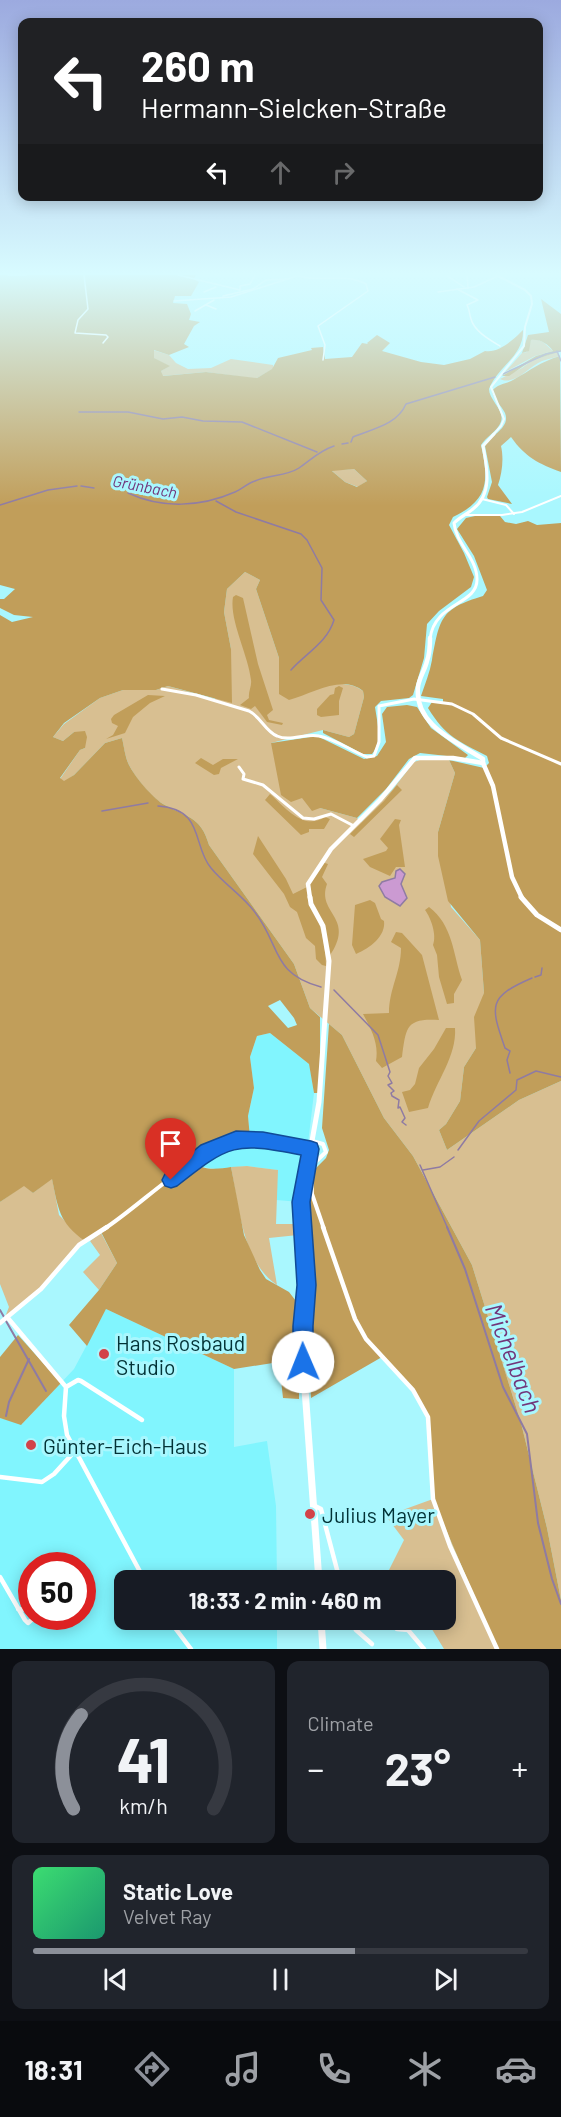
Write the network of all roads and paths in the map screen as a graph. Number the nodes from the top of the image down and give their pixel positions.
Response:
1 (325, 352) edge
2 (519, 352) edge
3 (323, 360) dead end
4 (561, 495) edge
5 (482, 499) junction
6 (464, 514) junction
7 (514, 514) junction
8 (162, 689) dead end
9 (418, 700) junction
10 (483, 764) junction
11 (561, 764) edge
12 (239, 767) dead end
13 (354, 826) junction
14 (561, 930) edge
15 (312, 1141) junction
16 (311, 1149) junction
17 (308, 1168) junction
18 (4, 1320) edge
19 (66, 1387) junction
20 (142, 1420) dead end
21 (75, 1451) junction
22 (0, 1477) edge
23 (315, 1506) junction
24 (139, 1570) edge
25 (318, 1570) edge
26 (337, 1570) edge
27 (0, 1577) edge
28 (18, 1609) edge
29 (177, 1630) edge
30 (322, 1630) edge
31 (356, 1630) edge
32 (408, 1630) edge
33 (372, 1644) dead end
34 (423, 1648) edge
35 (192, 1649) edge
36 (323, 1649) edge
37 (497, 1649) edge

1 - 3 street
2 - 5 main road
4 - 7 street
5 - 6 main road
5 - 7 street
6 - 7 street
6 - 9 main road
8 - 9 street
9 - 10 main road
9 - 11 street
10 - 13 main road
10 - 14 main road
12 - 13 street
13 - 15 main road
15 - 16 main road
15 - 17 street
16 - 17 main road
16 - 18 street
17 - 23 main road
17 - 37 street
18 - 19 street
19 - 20 street
19 - 21 street
21 - 22 street
21 - 24 street
23 - 25 main road
23 - 26 street
27 - 28 street
29 - 35 street
30 - 36 main road
31 - 33 street
32 - 34 street

